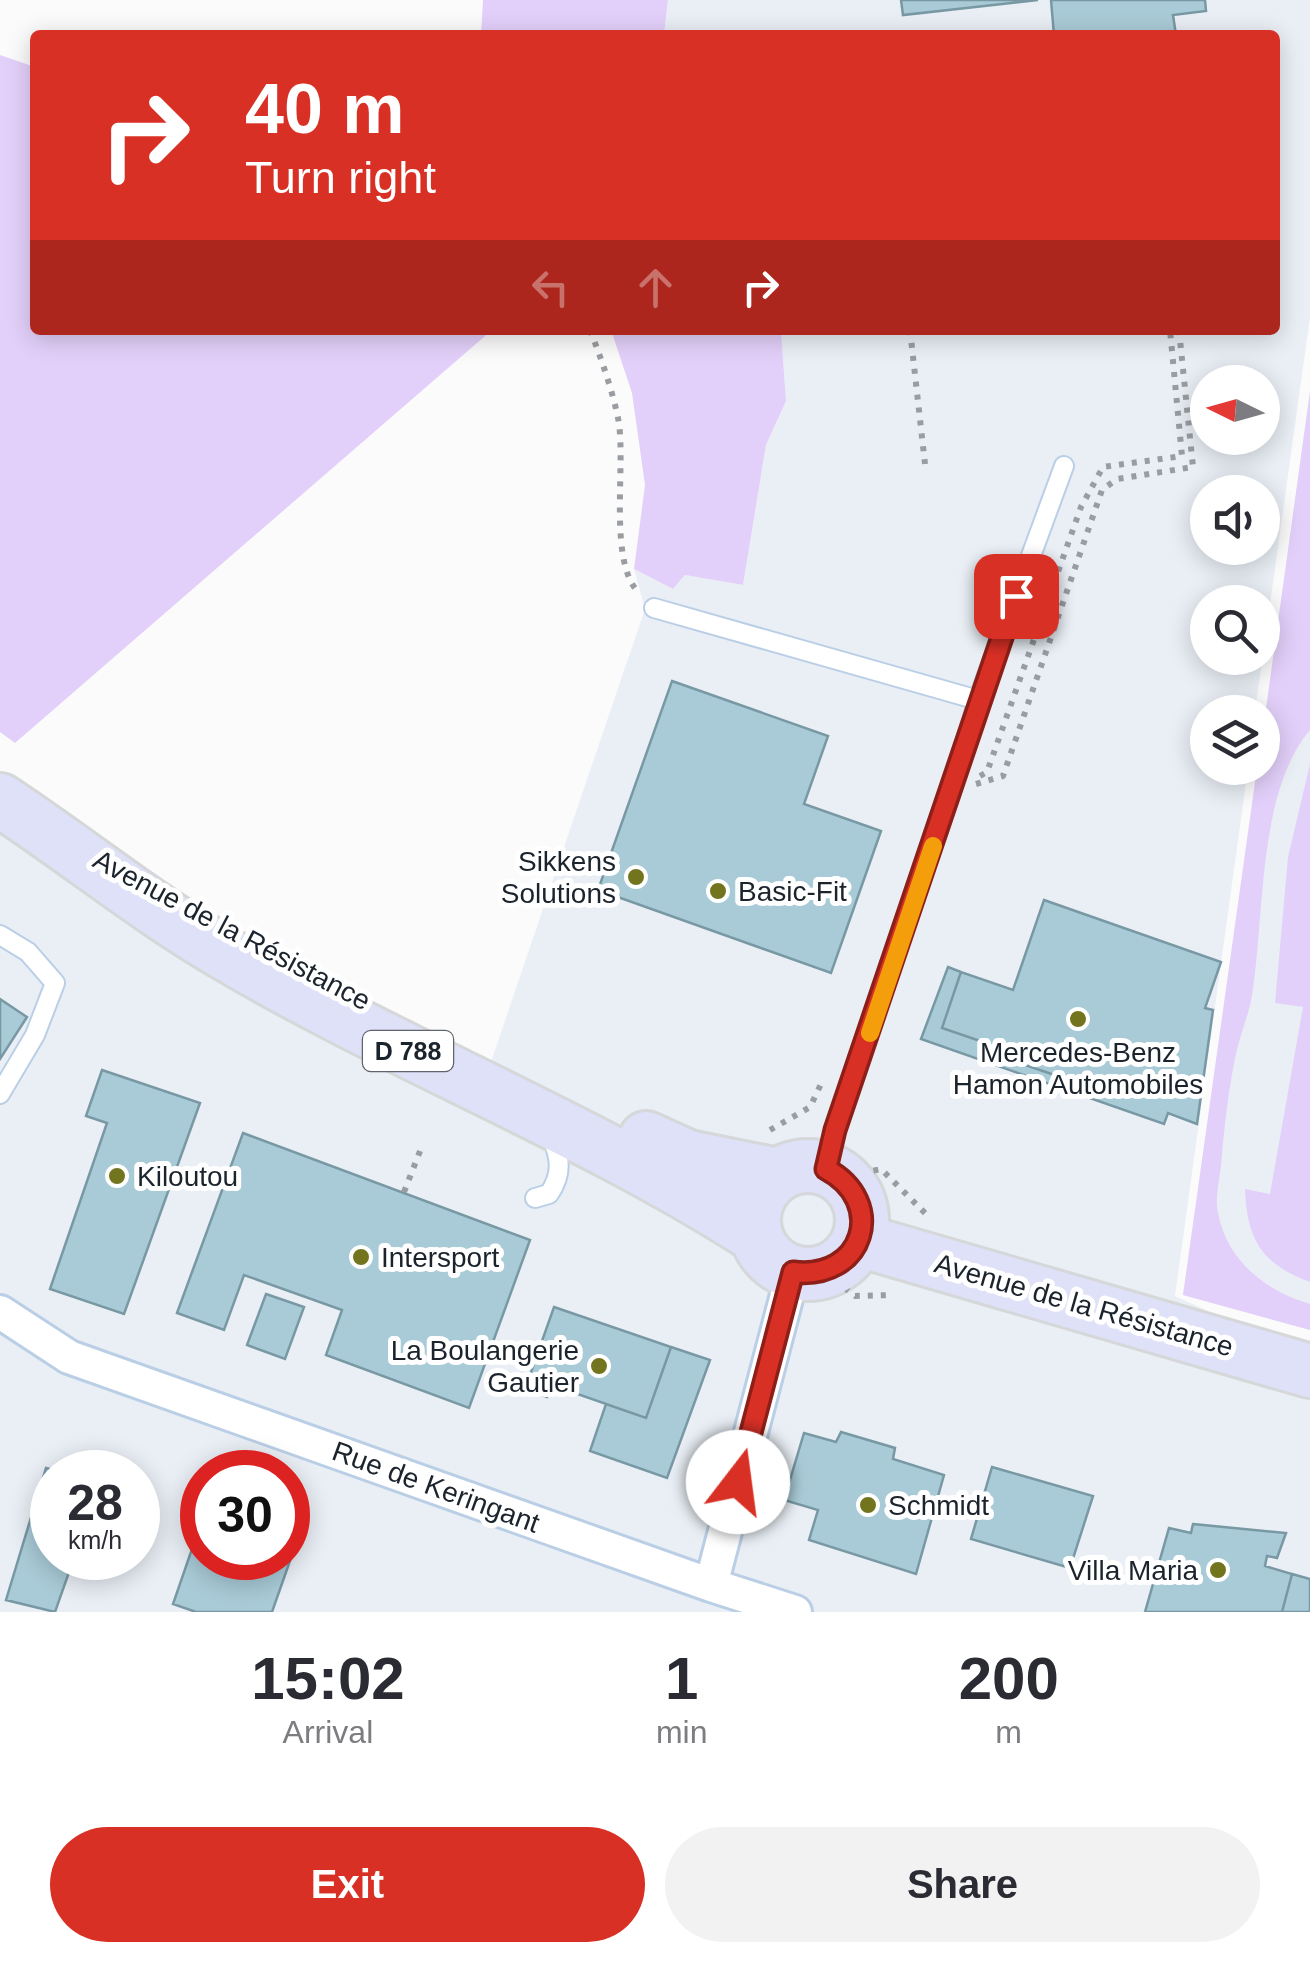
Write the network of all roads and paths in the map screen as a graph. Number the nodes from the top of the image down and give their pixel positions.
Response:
1 (592, 335) edge
2 (911, 335) edge
3 (1170, 335) edge
4 (1180, 335) edge
5 (925, 464) dead end
6 (1064, 466) dead end
7 (654, 608) joint
8 (978, 700) junction
9 (951, 792) junction
10 (0, 800) edge
11 (72, 847) junction
12 (0, 935) edge
13 (824, 1078) dead end
14 (0, 1094) edge
15 (546, 1122) junction
16 (422, 1146) dead end
17 (801, 1164) junction
18 (404, 1192) dead end
19 (535, 1198) dead end
20 (939, 1224) dead end
21 (756, 1236) junction
22 (858, 1240) junction
23 (793, 1272) junction
24 (0, 1312) edge
25 (1310, 1371) edge
26 (711, 1586) junction
27 (796, 1612) edge

1 - 7 path
2 - 5 path
3 - 9 path
4 - 9 path
6 - 8 lane
7 - 8 lane
8 - 9 lane
9 - 17 lane
10 - 11 main road, Avenue de la Résistance / D 788
11 - 15 main road, Avenue de la Résistance / D 788
11 - 17 main road, Avenue de la Résistance / D 788
12 - 14 lane
13 - 17 path
15 - 19 lane
15 - 21 main road, Avenue de la Résistance / D 788
16 - 18 path
17 - 20 path
17 - 21 main road
17 - 22 main road
21 - 23 main road
22 - 23 main road
22 - 25 main road, Avenue de la Résistance
23 - 26 street
24 - 26 street, Rue de Keringant
26 - 27 street, Rue de Keringant

